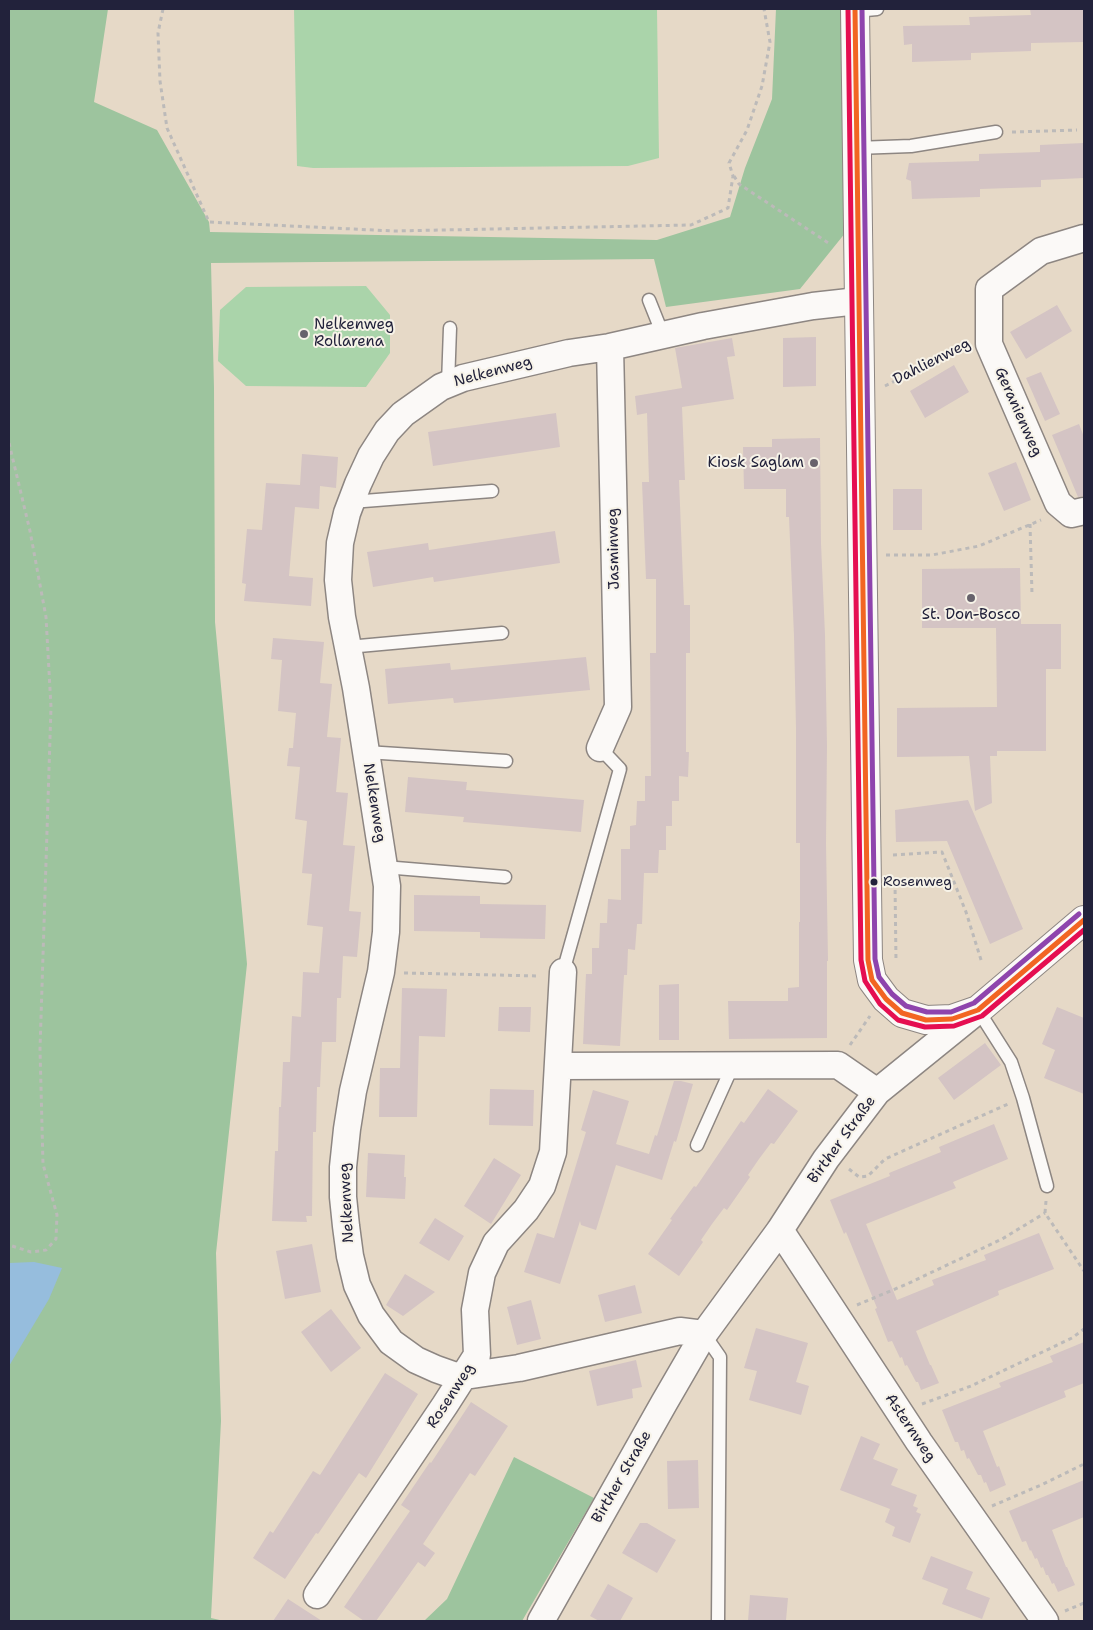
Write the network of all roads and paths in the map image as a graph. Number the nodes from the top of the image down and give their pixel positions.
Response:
1 (163, 9) edge
2 (764, 9) edge
3 (862, 9) edge
4 (1077, 130) dead end
5 (996, 132) joint
6 (856, 148) junction
7 (733, 176) junction
8 (1084, 238) edge
9 (830, 244) dead end
10 (649, 300) dead end
11 (858, 301) junction
12 (450, 328) dead end
13 (988, 332) junction
14 (663, 335) junction
15 (610, 347) junction
16 (448, 384) junction
17 (884, 386) dead end
18 (9, 443) edge
19 (492, 491) dead end
20 (351, 502) junction
21 (1075, 510) edge
22 (1030, 524) junction
23 (884, 555) dead end
24 (1032, 594) dead end
25 (502, 633) dead end
26 (348, 647) junction
27 (600, 748) joint
28 (366, 752) junction
29 (506, 761) dead end
30 (893, 855) dead end
31 (384, 867) junction
32 (505, 877) dead end
33 (895, 882) dead end
34 (1084, 920) edge
35 (982, 963) dead end
36 (896, 965) dead end
37 (403, 972) dead end
38 (563, 975) junction
39 (978, 1010) junction
40 (872, 1013) dead end
41 (847, 1050) dead end
42 (733, 1065) junction
43 (558, 1066) junction
44 (877, 1092) junction
45 (1023, 1098) junction
46 (696, 1145) dead end
47 (847, 1166) dead end
48 (1047, 1186) joint
49 (1045, 1213) junction
50 (780, 1230) junction
51 (9, 1245) edge
52 (1084, 1271) edge
53 (855, 1306) dead end
54 (1084, 1329) edge
55 (704, 1334) junction
56 (465, 1376) junction
57 (918, 1406) dead end
58 (1084, 1464) edge
59 (992, 1506) dead end
60 (316, 1595) dead end
61 (1084, 1602) edge
62 (1053, 1618) edge
63 (541, 1621) edge
64 (718, 1621) edge

1 - 7 path
2 - 7 path
3 - 6 street
4 - 5 path
5 - 6 lane
6 - 11 street
7 - 9 path
8 - 13 street, Geranienweg
10 - 14 lane
11 - 14 street, Nelkenweg
11 - 39 street
12 - 16 lane
13 - 17 path, Dahlienweg
13 - 21 street, Geranienweg
14 - 15 street, Nelkenweg
15 - 16 street, Nelkenweg
15 - 27 street, Jasminweg
16 - 20 street, Nelkenweg
18 - 51 path
19 - 20 lane
20 - 26 street, Nelkenweg
21 - 22 path
22 - 23 path
22 - 24 path
25 - 26 lane
26 - 28 street, Nelkenweg
27 - 38 lane
28 - 29 lane
28 - 31 street, Nelkenweg
30 - 35 path
31 - 32 lane
31 - 56 street, Nelkenweg
33 - 36 path
34 - 39 street, Birther Straße
37 - 38 path
38 - 43 street, Rosenweg
39 - 44 street, Birther Straße
39 - 45 lane
40 - 41 path
42 - 43 street
42 - 44 street
42 - 46 lane
43 - 56 street, Rosenweg
44 - 50 street, Birther Straße
45 - 47 path
45 - 48 lane
48 - 49 path
49 - 52 path
49 - 53 path
50 - 55 street, Birther Straße
50 - 62 street, Asternweg
54 - 57 path
55 - 56 street, Nelkenweg
55 - 63 street, Birther Straße
55 - 64 lane
56 - 60 street, Rosenweg
58 - 59 path
61 - 62 path

